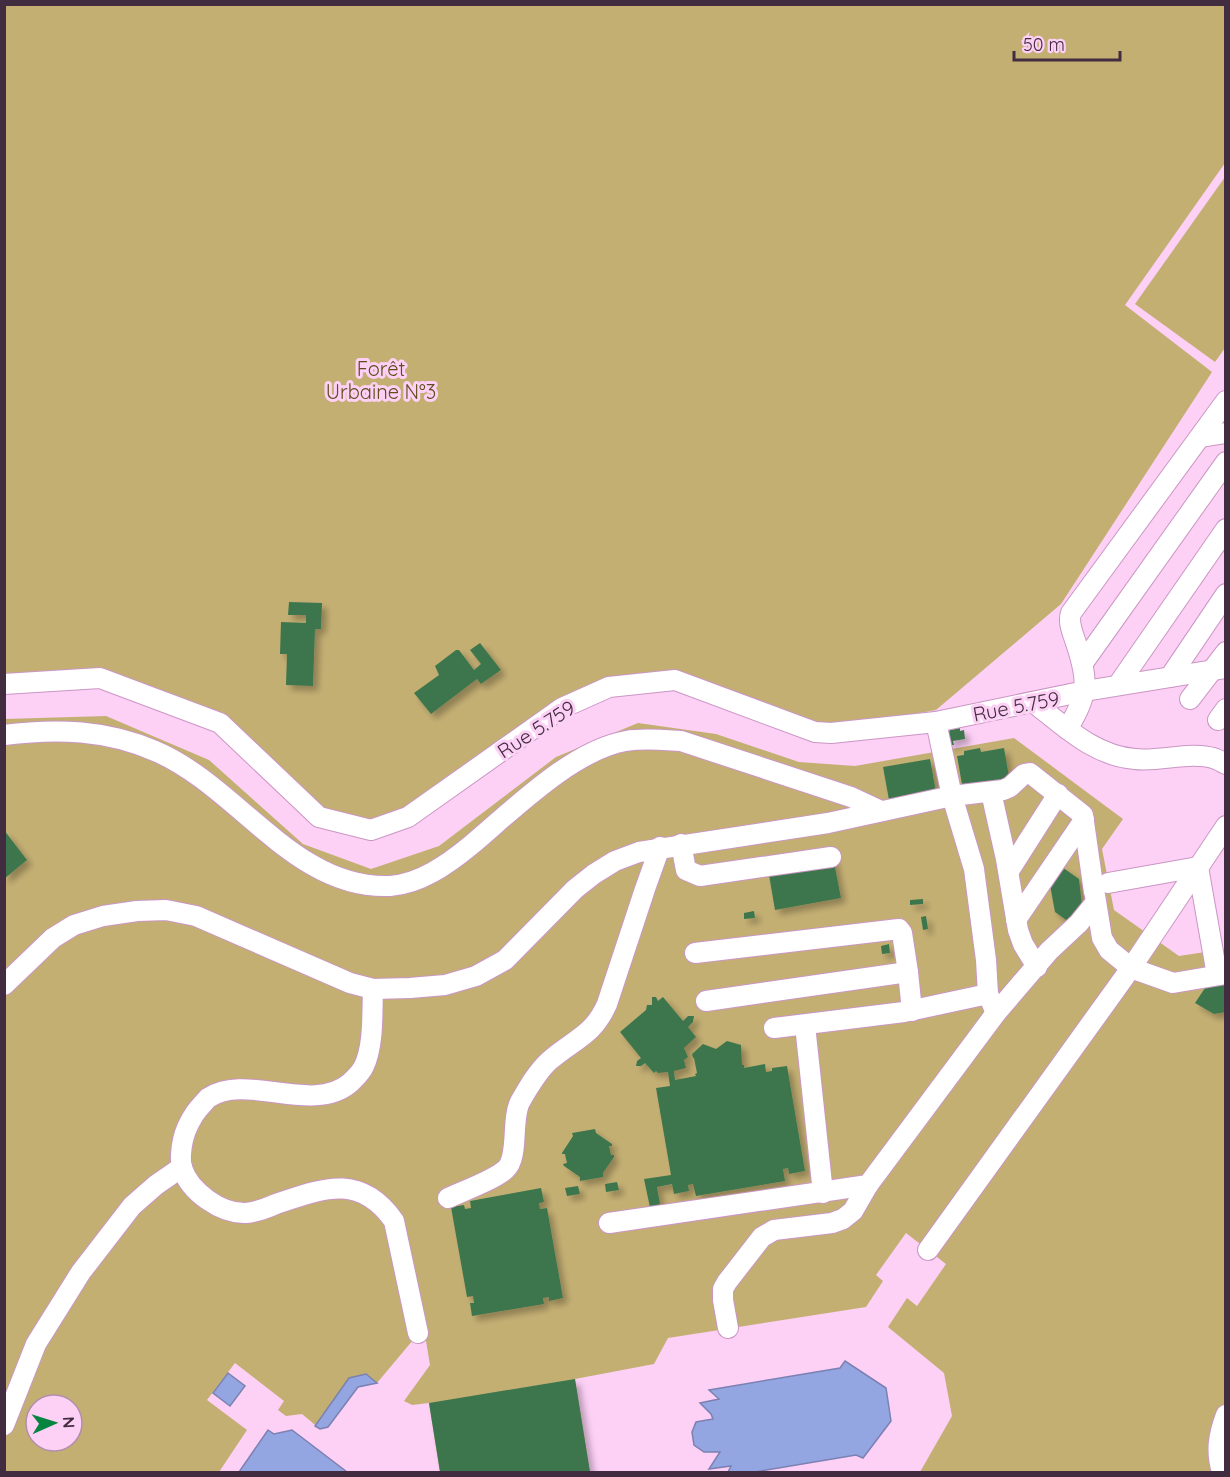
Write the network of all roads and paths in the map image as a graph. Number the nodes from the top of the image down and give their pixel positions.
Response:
1 (1226, 401) edge
2 (1226, 433) edge
3 (1201, 436) junction
4 (1226, 462) edge
5 (1226, 529) edge
6 (1226, 594) edge
7 (1226, 652) edge
8 (1083, 663) junction
9 (1219, 669) edge
10 (1170, 677) junction
11 (4, 684) edge
12 (1118, 685) junction
13 (1085, 691) junction
14 (1190, 699) dead end
15 (1033, 702) junction
16 (936, 722) junction
17 (1067, 729) junction
18 (4, 735) edge
19 (1226, 764) edge
20 (991, 792) junction
21 (1058, 794) junction
22 (952, 796) junction
23 (881, 812) junction
24 (1084, 820) junction
25 (1226, 826) edge
26 (681, 844) junction
27 (660, 847) junction
28 (831, 857) dead end
29 (1198, 867) junction
30 (1009, 871) junction
31 (1102, 891) junction
32 (1017, 920) junction
33 (695, 953) dead end
34 (1037, 967) junction
35 (1131, 968) junction
36 (908, 972) junction
37 (1221, 974) edge
38 (4, 985) edge
39 (373, 989) junction
40 (988, 994) junction
41 (706, 1001) dead end
42 (912, 1011) junction
43 (996, 1013) junction
44 (805, 1025) junction
45 (774, 1028) dead end
46 (182, 1167) junction
47 (868, 1185) junction
48 (823, 1193) junction
49 (448, 1198) dead end
50 (609, 1223) dead end
51 (928, 1250) dead end
52 (728, 1328) dead end
53 (418, 1334) dead end
54 (1226, 1415) edge
55 (4, 1425) edge
56 (1222, 1473) edge

1 - 3 lane
2 - 3 lane
3 - 8 lane
4 - 8 lane
5 - 12 lane
6 - 10 lane
7 - 9 lane
8 - 13 lane
9 - 10 lane, Rue 5.759
9 - 14 lane
10 - 12 lane, Rue 5.759
11 - 16 lane, Rue 5.759
12 - 13 lane, Rue 5.759
13 - 15 lane, Rue 5.759
13 - 17 lane
15 - 16 lane, Rue 5.759
15 - 17 lane
16 - 22 lane
17 - 19 lane
18 - 23 lane
20 - 21 lane
20 - 22 lane
20 - 30 lane
21 - 24 lane
21 - 30 lane
22 - 23 lane
22 - 40 lane
23 - 26 lane
24 - 31 lane
24 - 32 lane
25 - 29 lane
26 - 27 lane
26 - 28 lane
27 - 39 lane
27 - 49 lane
29 - 31 lane
29 - 35 lane
29 - 37 lane
30 - 32 lane
31 - 34 lane
31 - 35 lane
32 - 34 lane
33 - 36 lane
34 - 43 lane
35 - 37 lane
35 - 51 lane
36 - 41 lane
36 - 42 lane
38 - 39 lane
39 - 46 lane
40 - 42 lane
40 - 43 lane
42 - 44 lane
43 - 47 lane
44 - 45 lane
44 - 48 lane
46 - 53 lane
46 - 55 lane
47 - 48 lane
47 - 52 lane
48 - 50 lane
54 - 56 lane

